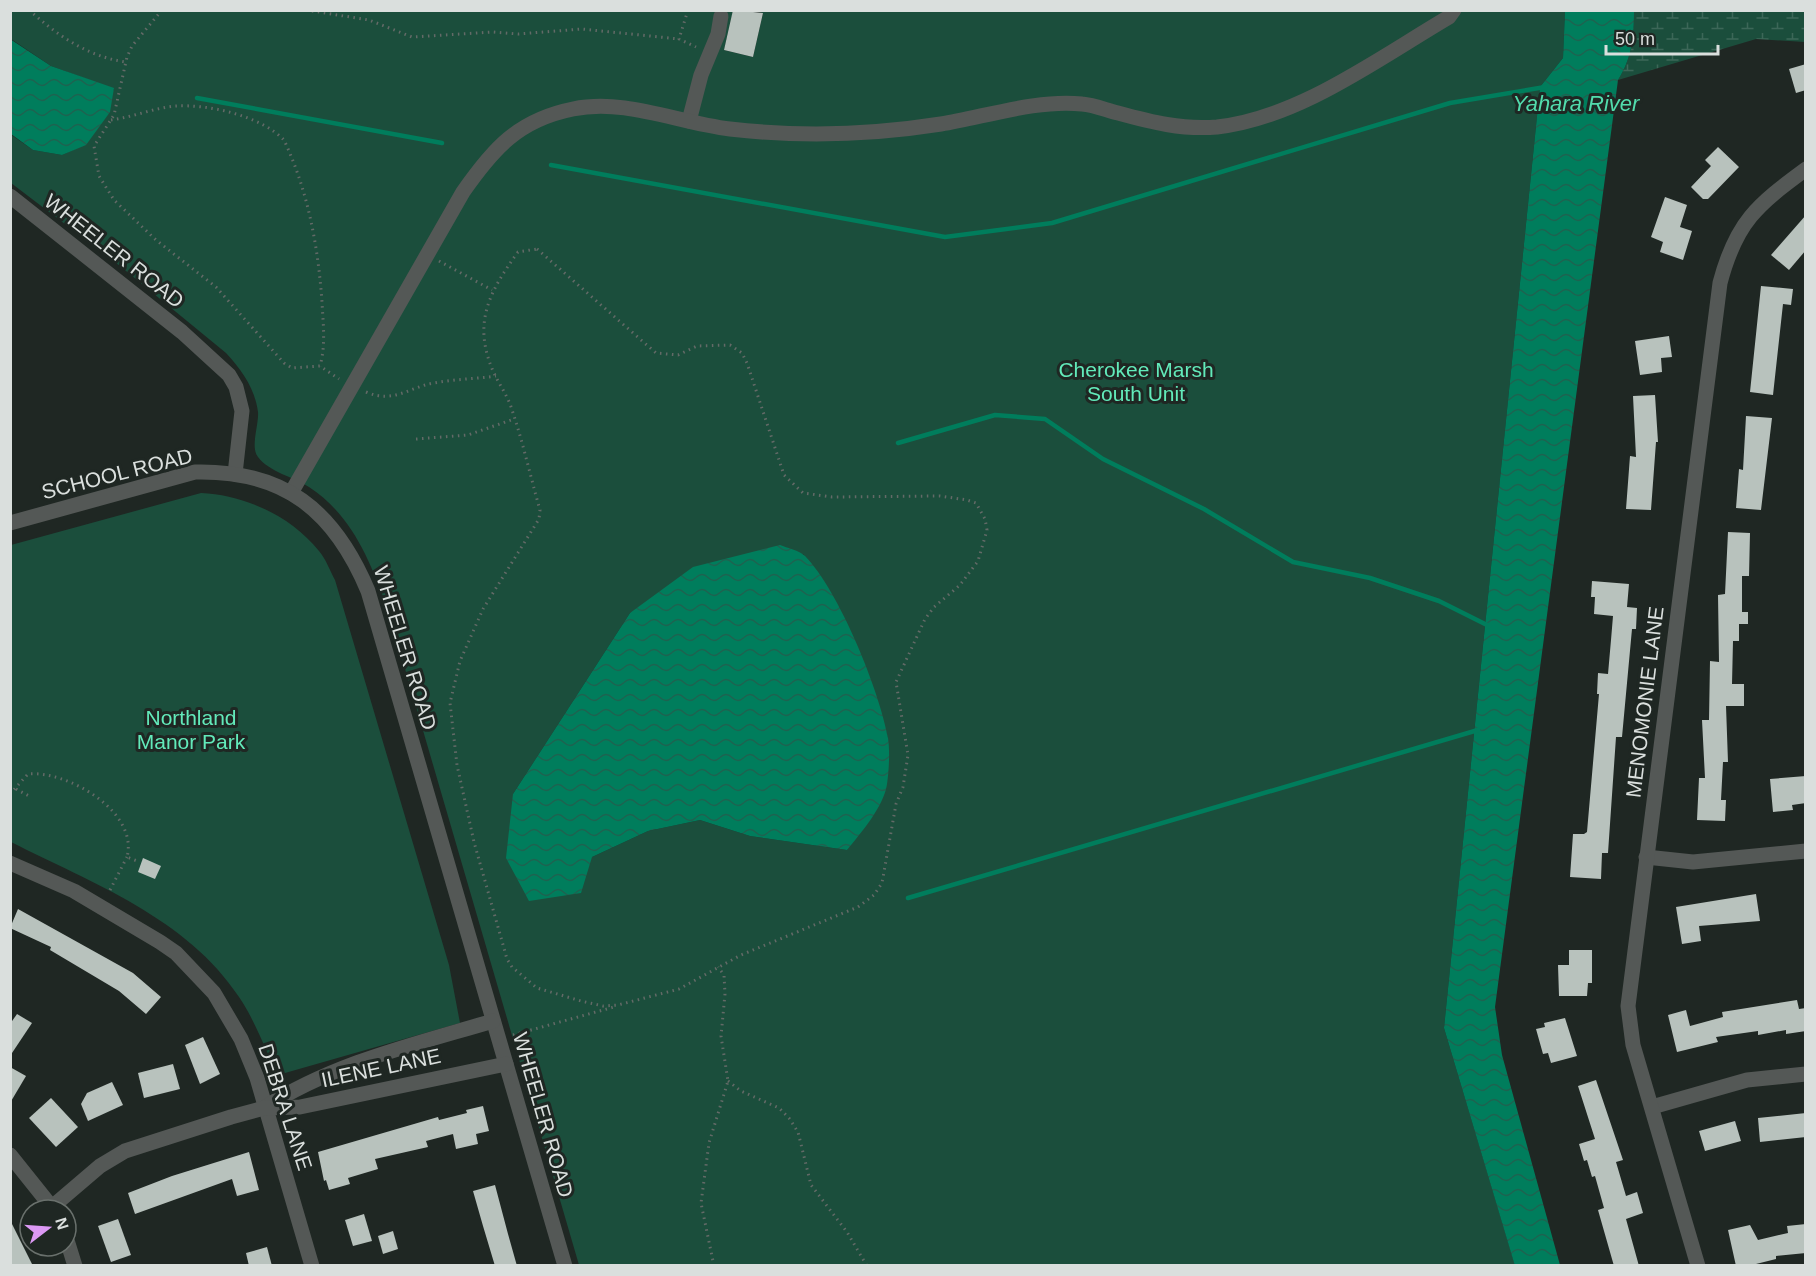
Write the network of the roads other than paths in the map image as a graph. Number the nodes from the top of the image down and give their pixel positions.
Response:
1 (1454, 10) edge
2 (721, 16) dead end
3 (689, 121) junction
4 (1806, 169) edge
5 (10, 196) edge
6 (236, 474) junction
7 (291, 493) junction
8 (10, 523) edge
9 (1806, 851) edge
10 (1646, 857) junction
11 (10, 863) edge
12 (493, 1020) junction
13 (506, 1064) junction
14 (1806, 1074) edge
15 (1652, 1107) junction
16 (264, 1108) junction
17 (10, 1155) edge
18 (44, 1198) edge
19 (65, 1198) edge
20 (312, 1266) edge
21 (565, 1266) edge
22 (1698, 1266) edge

1 - 3 street
2 - 3 street
3 - 7 street
4 - 10 street, MENOMONIE LANE
5 - 6 street, WHEELER ROAD
6 - 7 street, WHEELER ROAD
6 - 8 street, SCHOOL ROAD
7 - 12 street, WHEELER ROAD
9 - 10 street
10 - 15 street, MENOMONIE LANE
11 - 16 street, DEBRA LANE
12 - 13 street, WHEELER ROAD
12 - 16 street, ILENE LANE
13 - 16 street, ILENE LANE
13 - 21 street, WHEELER ROAD
14 - 15 street
15 - 22 street, MENOMONIE LANE
16 - 19 street, ILENE LANE
16 - 20 street, DEBRA LANE
17 - 18 street

